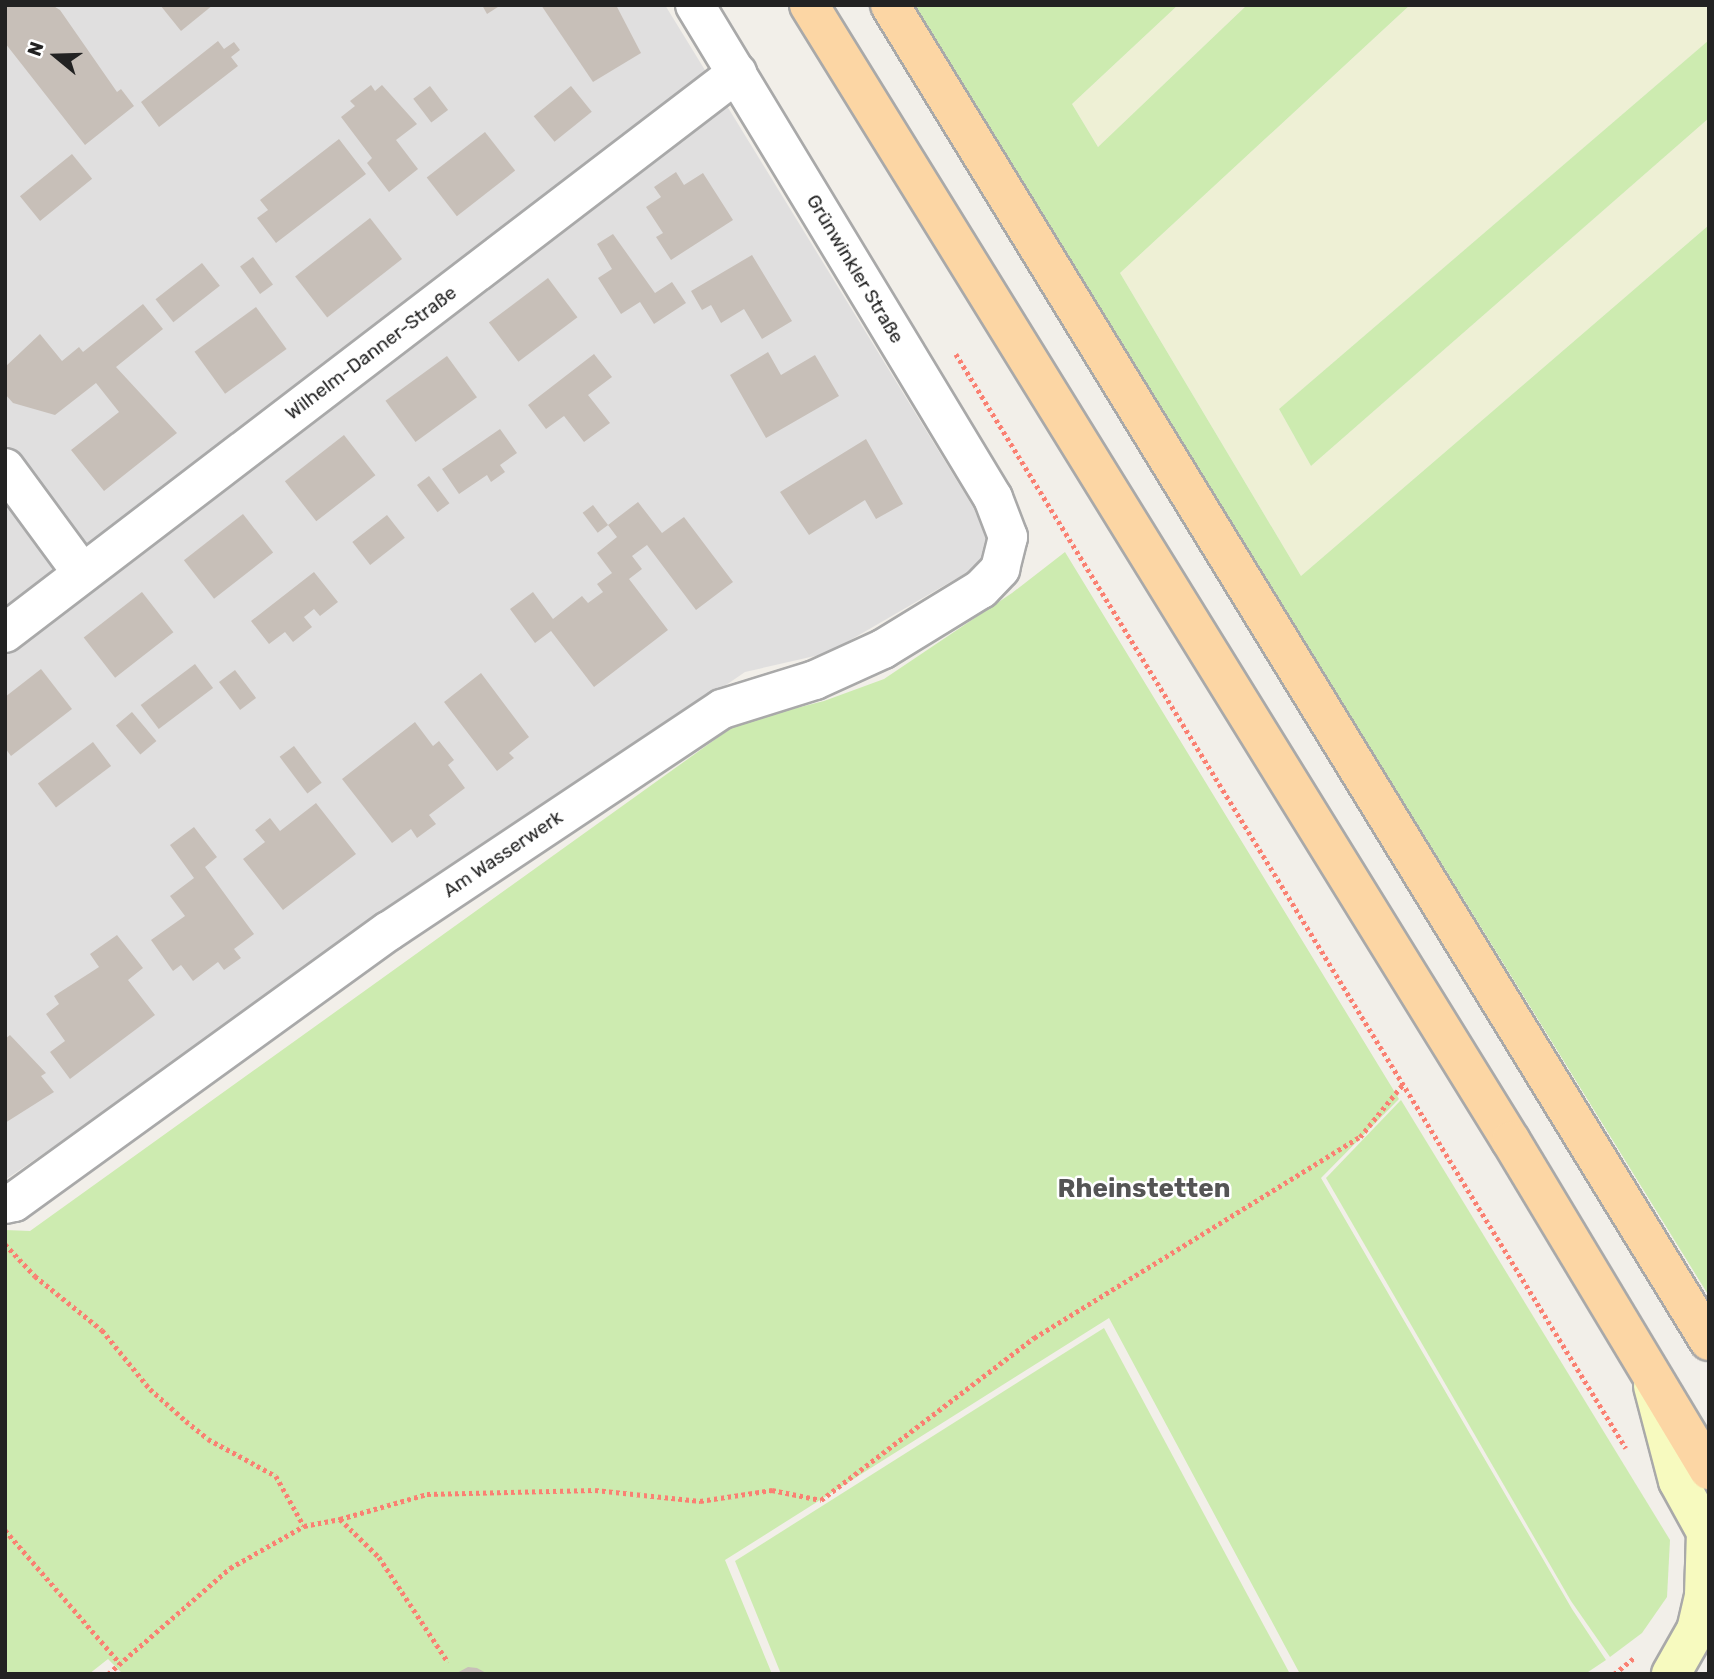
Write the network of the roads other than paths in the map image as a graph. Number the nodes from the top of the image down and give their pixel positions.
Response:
1 (695, 5) edge
2 (809, 5) edge
3 (890, 5) edge
4 (737, 73) junction
5 (5, 468) edge
6 (1008, 537) joint
7 (82, 573) junction
8 (5, 633) edge
9 (5, 1204) edge
10 (1709, 1340) edge
11 (1647, 1364) junction
12 (1709, 1470) edge
13 (1709, 1656) edge
14 (1671, 1674) edge
15 (1682, 1674) edge

1 - 4 street, Grünwinkler Straße
2 - 11 main road
3 - 10 main road
4 - 6 street, Grünwinkler Straße
4 - 7 street, Wilhelm-Danner-Straße
5 - 7 street
6 - 9 street, Am Wasserwerk
7 - 8 street, Wilhelm-Danner-Straße
11 - 12 main road
11 - 14 main road
13 - 15 main road

